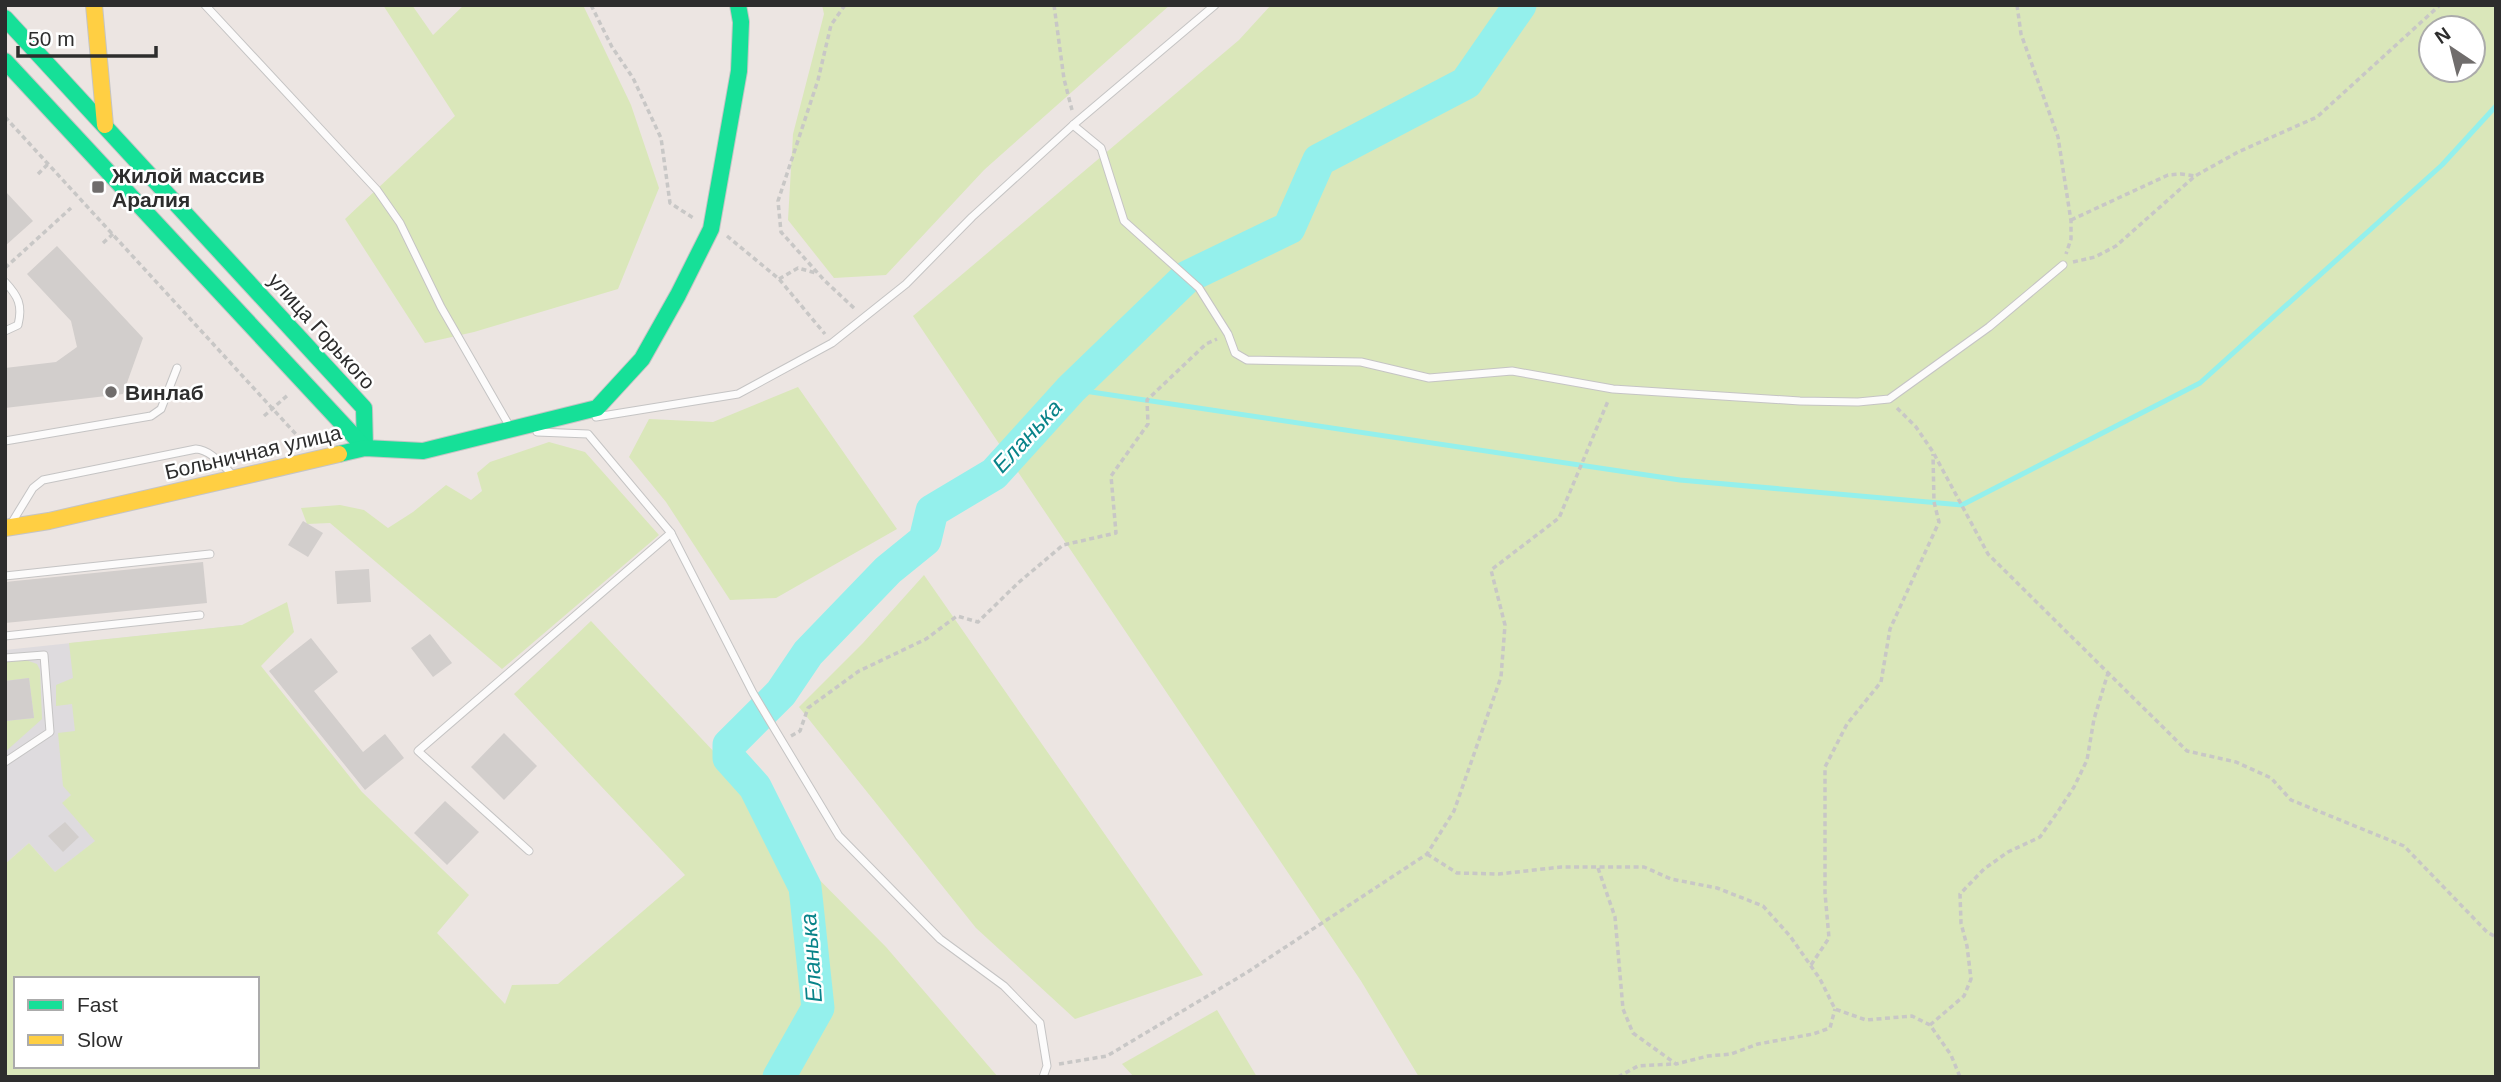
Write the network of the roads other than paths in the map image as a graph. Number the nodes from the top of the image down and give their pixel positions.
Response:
1 (94, 5) edge
2 (205, 5) edge
3 (738, 5) edge
4 (1215, 5) edge
5 (5, 18) edge
6 (5, 61) edge
7 (105, 125) junction
8 (1073, 125) junction
9 (2063, 265) road end
10 (5, 282) edge
11 (5, 331) edge
12 (177, 368) dead end
13 (512, 431) junction
14 (5, 441) edge
15 (365, 448) junction
16 (237, 478) junction
17 (7, 527) edge
18 (671, 533) junction
19 (210, 554) dead end
20 (5, 576) edge
21 (200, 615) dead end
22 (5, 636) edge
23 (5, 659) edge
24 (5, 762) edge
25 (529, 851) dead end
26 (1043, 1077) edge

1 - 7 main road
2 - 13 lane
3 - 13 main road, Больничная улица
4 - 8 lane
5 - 7 main road, улица Горького
6 - 15 main road
7 - 15 main road, улица Горького
8 - 9 lane
8 - 13 lane
10 - 11 lane
12 - 14 lane
13 - 15 main road, Больничная улица
13 - 18 lane
15 - 16 main road, Больничная улица
16 - 17 main road, Больничная улица
16 - 17 lane
18 - 25 lane
18 - 26 lane
19 - 20 lane
21 - 22 lane
23 - 24 lane

